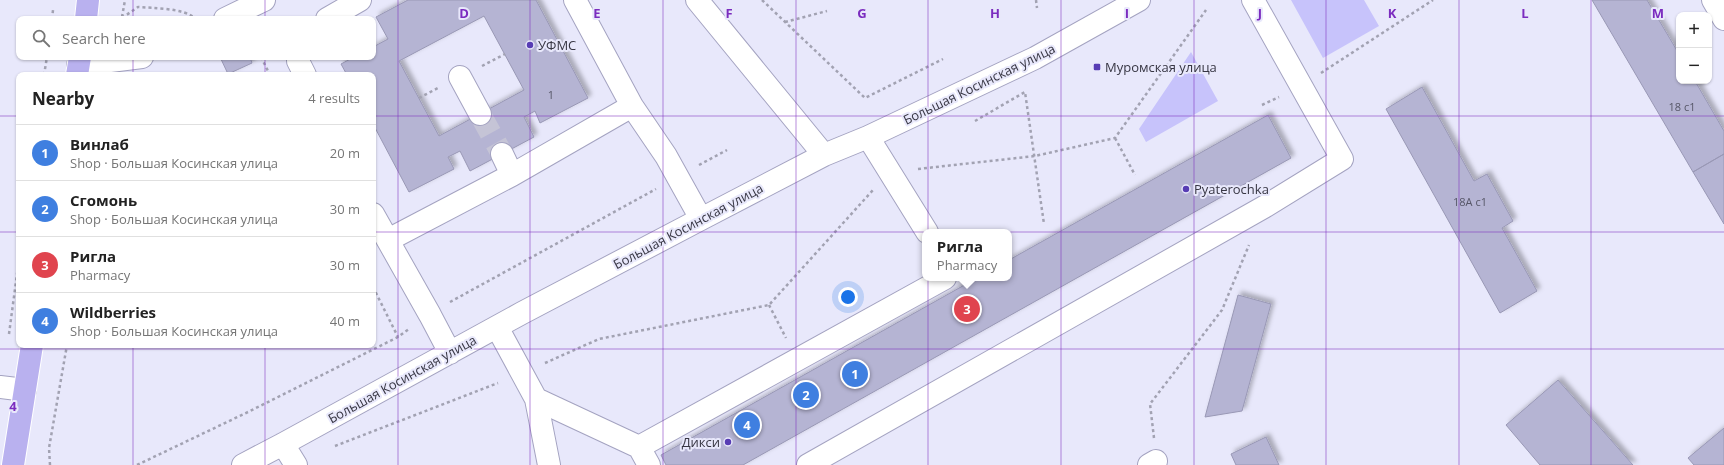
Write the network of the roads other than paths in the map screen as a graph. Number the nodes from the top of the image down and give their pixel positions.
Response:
1 (88, 0) edge
2 (264, 0) edge
3 (360, 0) edge
4 (575, 0) edge
5 (697, 0) edge
6 (1139, 0) edge
7 (1253, 0) edge
8 (1713, 0) edge
9 (86, 16) edge
10 (231, 16) edge
11 (332, 16) edge
12 (1724, 19) edge
13 (121, 60) edge
14 (298, 60) edge
15 (78, 66) edge
16 (304, 72) edge
17 (460, 76) dead end
18 (632, 106) junction
19 (480, 114) tunnel mouth
20 (868, 137) junction
21 (502, 154) tunnel mouth
22 (824, 156) junction
23 (512, 175) junction
24 (376, 219) edge
25 (701, 219) junction
26 (925, 229) edge
27 (388, 240) junction
28 (940, 281) edge
29 (497, 326) junction
30 (32, 348) edge
31 (450, 353) junction
32 (0, 387) edge
33 (25, 390) junction
34 (536, 399) junction
35 (283, 444) junction
36 (644, 456) edge
37 (13, 465) edge
38 (242, 465) edge
39 (296, 465) edge
40 (549, 465) edge
41 (808, 465) edge

1 - 9 main road
2 - 10 street
3 - 11 street
4 - 18 street
5 - 22 street
6 - 20 street, Большая Косинская улица
7 - 41 street
8 - 12 street
13 - 15 street
14 - 16 street
17 - 19 street
18 - 23 street
18 - 25 street
20 - 22 street, Большая Косинская улица
20 - 26 street
21 - 23 street
22 - 25 street, Большая Косинская улица
23 - 27 street
24 - 27 street
25 - 29 street, Большая Косинская улица
27 - 31 street
28 - 36 street
29 - 31 street, Большая Косинская улица
29 - 34 street
30 - 33 main road
31 - 35 street, Большая Косинская улица
32 - 33 street
33 - 37 main road
34 - 36 street
34 - 40 street
35 - 38 street, Большая Косинская улица
35 - 39 street

